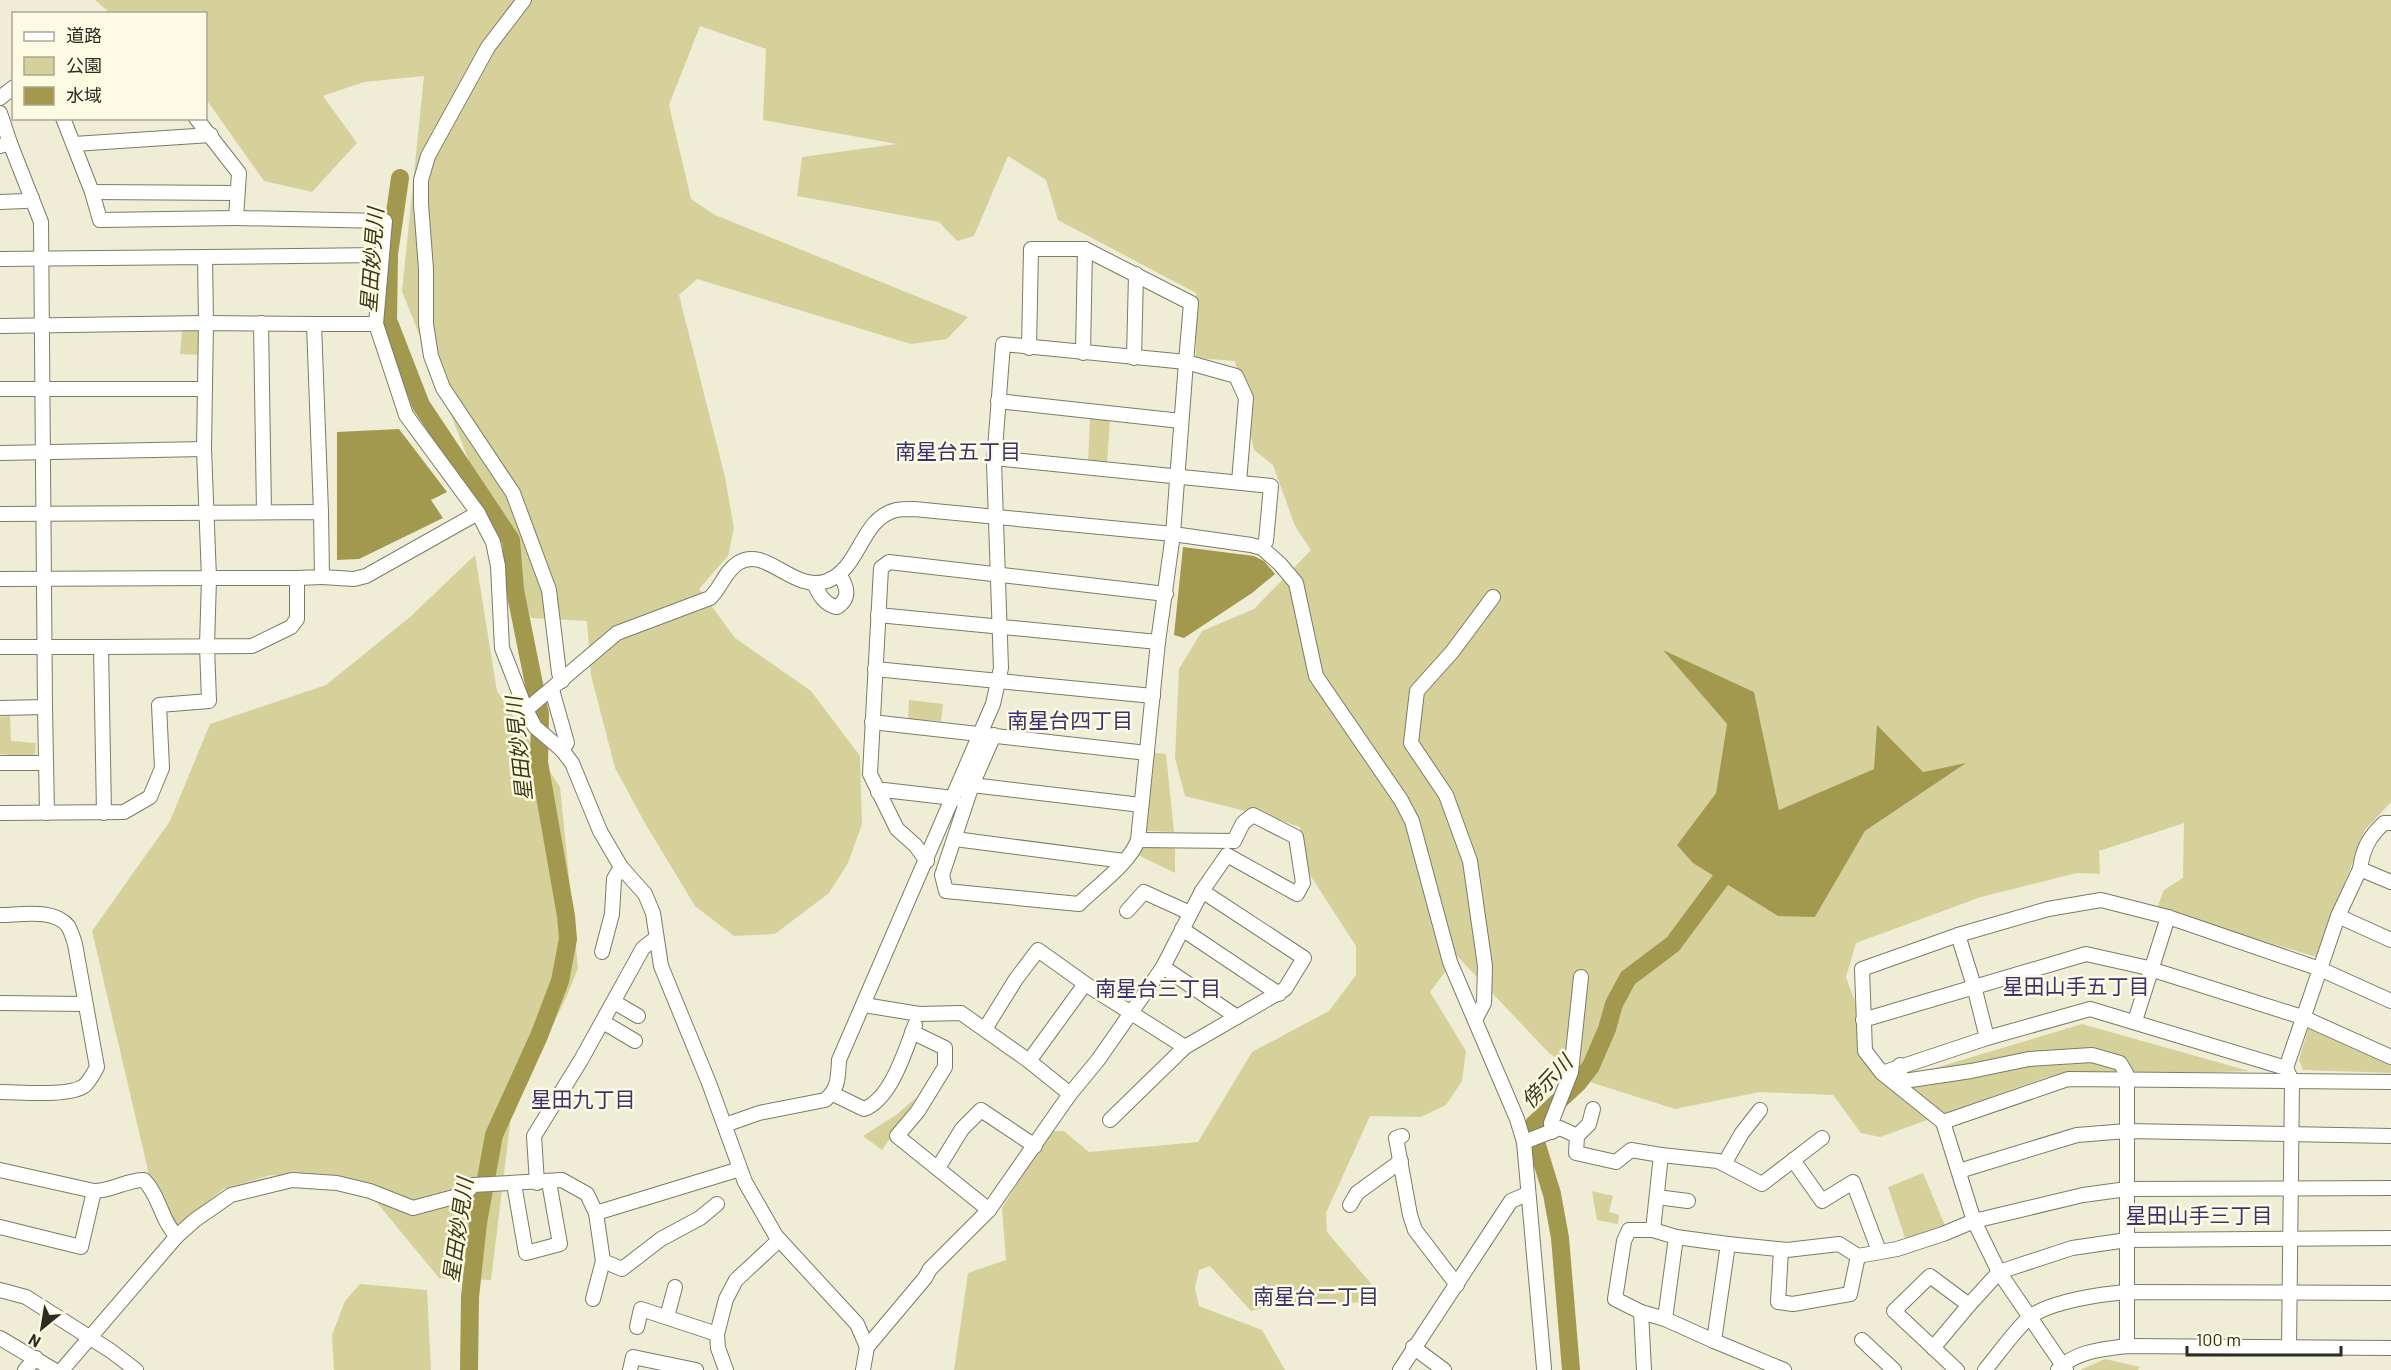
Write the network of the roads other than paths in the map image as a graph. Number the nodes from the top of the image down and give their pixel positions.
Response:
1 (524, 0) edge
2 (12, 89) edge
3 (0, 98) edge
4 (0, 113) edge
5 (64, 120) edge
6 (198, 120) edge
7 (211, 135) junction
8 (5, 144) edge
9 (74, 144) junction
10 (92, 192) junction
11 (237, 193) junction
12 (32, 198) junction
13 (0, 201) edge
14 (236, 218) junction
15 (1084, 249) junction
16 (381, 255) junction
17 (205, 257) junction
18 (0, 259) edge
19 (43, 259) junction
20 (1136, 274) junction
21 (206, 323) junction
22 (261, 323) junction
23 (314, 324) junction
24 (375, 324) junction
25 (0, 326) edge
26 (43, 326) junction
27 (1029, 348) junction
28 (1083, 353) junction
29 (1134, 358) junction
30 (1186, 362) junction
31 (42, 388) junction
32 (205, 388) junction
33 (0, 389) edge
34 (998, 401) junction
35 (1181, 421) junction
36 (204, 449) junction
37 (44, 452) junction
38 (0, 453) edge
39 (994, 458) junction
40 (1176, 477) junction
41 (1239, 483) junction
42 (208, 512) junction
43 (264, 512) junction
44 (321, 512) junction
45 (478, 513) junction
46 (0, 514) edge
47 (44, 515) junction
48 (996, 517) junction
49 (1173, 534) junction
50 (1262, 548) junction
51 (998, 574) junction
52 (840, 575) junction
53 (322, 577) junction
54 (208, 578) junction
55 (297, 578) junction
56 (0, 579) edge
57 (44, 579) junction
58 (814, 584) junction
59 (1166, 594) junction
60 (1493, 597) dead end
61 (878, 615) junction
62 (1000, 628) junction
63 (1158, 642) junction
64 (45, 646) junction
65 (207, 646) junction
66 (0, 647) edge
67 (101, 647) junction
68 (875, 669) junction
69 (998, 681) junction
70 (553, 689) junction
71 (1153, 696) junction
72 (45, 707) junction
73 (0, 708) edge
74 (530, 708) junction
75 (872, 722) junction
76 (988, 734) junction
77 (562, 750) junction
78 (1147, 753) junction
79 (0, 763) edge
80 (44, 763) junction
81 (972, 785) junction
82 (878, 792) junction
83 (953, 800) junction
84 (1142, 805) junction
85 (0, 813) edge
86 (47, 813) junction
87 (104, 813) junction
88 (2391, 823) edge
89 (955, 839) junction
90 (1138, 840) junction
91 (927, 861) junction
92 (1124, 861) junction
93 (621, 867) junction
94 (2360, 869) junction
95 (2391, 882) edge
96 (1202, 891) junction
97 (1127, 911) dead end
98 (1190, 913) junction
99 (0, 915) edge
100 (2338, 916) junction
101 (2168, 917) junction
102 (1182, 929) junction
103 (1958, 935) junction
104 (656, 938) junction
105 (2391, 940) edge
106 (602, 952) dead end
107 (1163, 967) junction
108 (2151, 969) junction
109 (2320, 969) junction
110 (1581, 977) dead end
111 (1085, 984) junction
112 (1974, 986) junction
113 (1279, 994) junction
114 (2391, 1001) edge
115 (614, 1002) junction
116 (0, 1003) edge
117 (85, 1004) junction
118 (864, 1005) junction
119 (919, 1014) junction
120 (1131, 1014) junction
121 (639, 1017) dead end
122 (1237, 1017) junction
123 (2302, 1017) junction
124 (1474, 1020) junction
125 (1863, 1020) junction
126 (2135, 1021) junction
127 (603, 1022) junction
128 (985, 1029) junction
129 (912, 1032) junction
130 (1987, 1038) junction
131 (635, 1041) dead end
132 (1185, 1047) junction
133 (2391, 1057) edge
134 (1029, 1062) junction
135 (1900, 1065) junction
136 (2286, 1068) junction
137 (1882, 1073) junction
138 (2127, 1080) junction
139 (2292, 1082) junction
140 (2391, 1082) edge
141 (0, 1092) edge
142 (833, 1094) junction
143 (1070, 1094) junction
144 (1593, 1109) dead end
145 (1761, 1110) dead end
146 (1110, 1120) dead end
147 (1943, 1122) junction
148 (725, 1125) junction
149 (2127, 1131) junction
150 (2291, 1134) junction
151 (1402, 1136) dead end
152 (1577, 1136) junction
153 (2391, 1136) edge
154 (1538, 1137) junction
155 (1822, 1138) dead end
156 (1035, 1146) junction
157 (1661, 1155) junction
158 (1793, 1160) junction
159 (1401, 1161) junction
160 (1724, 1164) junction
161 (938, 1168) junction
162 (740, 1169) junction
163 (0, 1170) edge
164 (1959, 1171) junction
165 (543, 1183) junction
166 (514, 1184) junction
167 (2391, 1188) edge
168 (2127, 1189) junction
169 (2290, 1190) junction
170 (94, 1191) junction
171 (1527, 1194) junction
172 (1657, 1197) junction
173 (1688, 1201) dead end
174 (717, 1204) dead end
175 (1350, 1205) dead end
176 (989, 1210) junction
177 (596, 1213) junction
178 (1974, 1221) junction
179 (0, 1227) edge
180 (1653, 1230) junction
181 (177, 1236) junction
182 (1676, 1237) junction
183 (2391, 1238) edge
184 (2290, 1239) junction
185 (779, 1240) junction
186 (2127, 1240) junction
187 (1728, 1244) junction
188 (1781, 1250) junction
189 (1879, 1251) junction
190 (526, 1253) junction
191 (512, 1256) dead end
192 (1858, 1256) junction
193 (603, 1261) junction
194 (1999, 1272) junction
195 (1457, 1285) junction
196 (675, 1287) dead end
197 (0, 1290) edge
198 (2127, 1292) junction
199 (2289, 1293) junction
200 (2391, 1293) edge
201 (593, 1299) dead end
202 (1969, 1305) junction
203 (1641, 1312) junction
204 (2030, 1316) junction
205 (667, 1317) junction
206 (1665, 1319) junction
207 (637, 1327) dead end
208 (717, 1334) junction
209 (0, 1338) edge
210 (90, 1338) junction
211 (1862, 1340) dead end
212 (1714, 1341) junction
213 (2127, 1346) junction
214 (867, 1347) junction
215 (1413, 1347) junction
216 (1933, 1348) junction
217 (2289, 1348) junction
218 (2391, 1348) edge
219 (36, 1358) junction
220 (2062, 1368) edge
221 (1540, 1369) edge
222 (26, 1370) edge
223 (54, 1370) edge
224 (62, 1370) edge
225 (136, 1370) edge
226 (630, 1370) edge
227 (696, 1370) edge
228 (726, 1370) edge
229 (863, 1370) edge
230 (1400, 1370) edge
231 (1444, 1370) edge
232 (1644, 1370) edge
233 (1784, 1370) edge
234 (1894, 1370) edge
235 (1957, 1370) edge
236 (1985, 1370) edge

1 - 70 street
2 - 3 street
4 - 8 street
5 - 9 street
6 - 7 street
7 - 9 street
7 - 11 street
8 - 12 street
9 - 10 street
10 - 11 street
10 - 14 street
11 - 14 street
12 - 13 street
12 - 19 street
14 - 16 street
15 - 20 street
15 - 27 street
15 - 28 street
16 - 17 street
16 - 24 street
17 - 19 street
17 - 21 street
18 - 19 street
19 - 26 street
20 - 29 street
20 - 30 street
21 - 22 street
21 - 26 street
21 - 32 street
22 - 23 street
22 - 43 street
23 - 24 street
23 - 44 street
24 - 45 street
25 - 26 street
26 - 31 street
27 - 28 street
27 - 34 street
28 - 29 street
29 - 30 street
30 - 35 street
30 - 41 street
31 - 32 street
31 - 33 street
31 - 37 street
32 - 36 street
34 - 35 street
34 - 39 street
35 - 40 street
36 - 37 street
36 - 42 street
37 - 38 street
37 - 47 street
39 - 40 street
39 - 48 street
40 - 41 street
40 - 49 street
41 - 50 street
42 - 43 street
42 - 47 street
42 - 54 street
43 - 44 street
44 - 53 street
45 - 53 street
45 - 74 street
46 - 47 street
47 - 57 street
48 - 49 street
48 - 51 street
48 - 52 street
49 - 50 street
49 - 59 street
50 - 124 street
51 - 59 street
51 - 61 street
51 - 62 street
52 - 58 street
52 - 58 street
53 - 55 street
54 - 55 street
54 - 57 street
54 - 65 street
55 - 65 street
56 - 57 street
57 - 64 street
58 - 70 street
59 - 63 street
60 - 124 street
61 - 62 street
61 - 68 street
62 - 63 street
62 - 69 street
63 - 71 street
64 - 66 street
64 - 67 street
64 - 72 street
65 - 67 street
65 - 87 street
67 - 87 street
68 - 69 street
68 - 75 street
69 - 71 street
69 - 76 street
70 - 74 street
70 - 77 street
71 - 78 street
72 - 73 street
72 - 80 street
74 - 77 street
75 - 76 street
75 - 82 street
76 - 78 street
76 - 81 street
76 - 83 street
77 - 93 street
78 - 84 street
79 - 80 street
80 - 86 street
81 - 84 street
81 - 89 street
82 - 83 street
82 - 91 street
83 - 91 street
84 - 90 street
85 - 86 street
86 - 87 street
88 - 94 street
89 - 92 street
89 - 92 street
90 - 92 street
90 - 96 street
91 - 118 street
93 - 104 street
93 - 106 street
94 - 95 street
94 - 100 street
96 - 98 street
96 - 113 street
97 - 98 street
98 - 102 street
99 - 117 street
100 - 105 street
100 - 109 street
101 - 103 street
101 - 108 street
101 - 109 street
102 - 107 street
102 - 113 street
103 - 112 street
103 - 125 street
104 - 115 street
104 - 148 street
107 - 120 street
107 - 122 street
108 - 112 street
108 - 123 street
108 - 126 street
109 - 114 street
109 - 123 street
110 - 154 street
111 - 120 street
111 - 128 street
111 - 134 street
112 - 125 street
112 - 130 street
113 - 122 street
115 - 121 street
115 - 127 street
116 - 117 street
117 - 141 street
118 - 119 street
118 - 142 street
119 - 128 street
119 - 129 street
120 - 132 street
120 - 143 street
122 - 132 street
123 - 133 street
123 - 136 street
124 - 154 street
125 - 137 street
126 - 130 street
126 - 136 street
127 - 131 street
127 - 165 street
128 - 134 street
129 - 142 street
129 - 161 street
130 - 135 street
132 - 146 street
134 - 143 street
135 - 137 street
135 - 138 street
136 - 139 street
137 - 147 street
138 - 139 street
138 - 147 street
138 - 149 street
139 - 140 street
139 - 150 street
142 - 148 street
143 - 156 street
144 - 152 street
145 - 160 street
147 - 164 street
148 - 162 street
149 - 150 street
149 - 164 street
149 - 168 street
150 - 153 street
150 - 169 street
151 - 159 street
152 - 154 street
152 - 157 street
154 - 171 street
155 - 158 street
156 - 161 street
156 - 176 street
157 - 160 street
157 - 172 street
158 - 160 street
158 - 189 street
159 - 175 street
159 - 195 street
161 - 176 street
162 - 177 street
162 - 185 street
163 - 170 street
164 - 178 street
165 - 166 street
165 - 177 street
165 - 190 street
166 - 181 street
166 - 190 street
167 - 169 street
168 - 169 street
168 - 178 street
168 - 186 street
169 - 184 street
170 - 179 street
170 - 181 street
171 - 195 street
171 - 221 street
172 - 173 street
172 - 180 street
174 - 193 street
176 - 214 street
177 - 193 street
178 - 189 street
178 - 194 street
180 - 182 street
180 - 203 street
181 - 210 street
182 - 187 street
182 - 206 street
183 - 184 street
184 - 186 street
184 - 199 street
185 - 208 street
185 - 214 street
186 - 194 street
186 - 198 street
187 - 188 street
187 - 212 street
188 - 192 street
188 - 192 street
189 - 192 street
190 - 191 street
193 - 201 street
194 - 202 street
194 - 204 street
195 - 215 street
196 - 205 street
197 - 210 street
198 - 199 street
198 - 204 street
198 - 213 street
199 - 200 street
199 - 217 street
202 - 216 street
202 - 216 street
203 - 206 street
203 - 232 street
204 - 220 street
204 - 236 street
205 - 207 street
205 - 208 street
206 - 212 street
208 - 228 street
209 - 219 street
210 - 224 street
210 - 225 street
211 - 234 street
212 - 233 street
213 - 217 street
213 - 220 street
214 - 229 street
215 - 230 street
215 - 231 street
216 - 235 street
217 - 218 street
219 - 222 street
219 - 223 street
226 - 227 street

